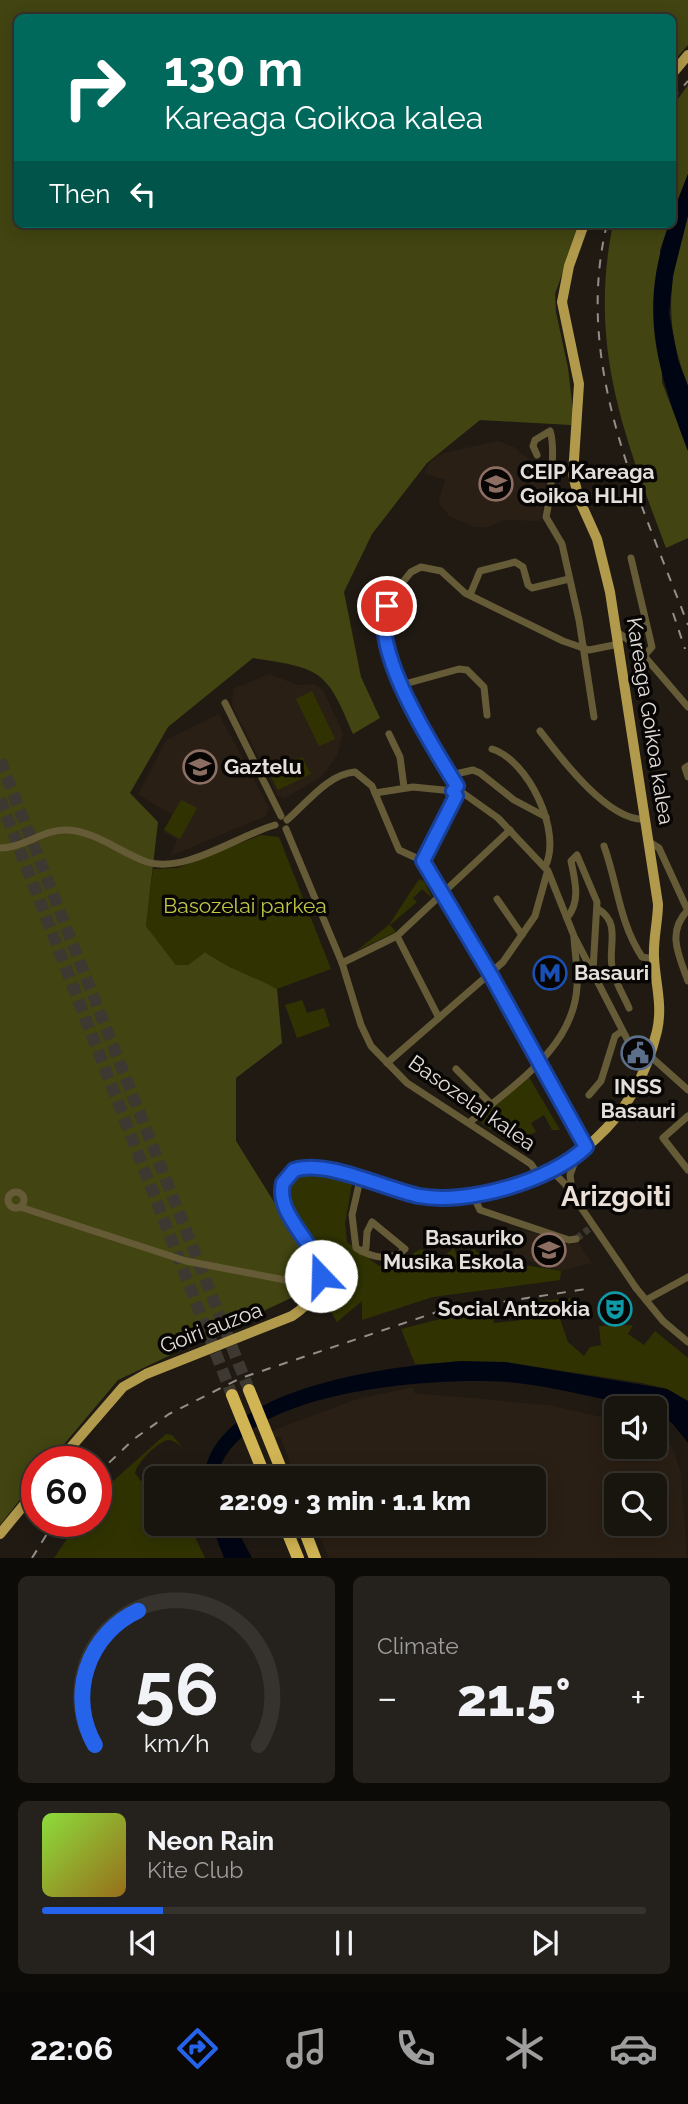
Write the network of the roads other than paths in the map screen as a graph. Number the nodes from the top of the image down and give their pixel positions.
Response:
1 (688, 55) edge
2 (676, 70) edge
3 (583, 228) edge
4 (537, 455) dead end
5 (631, 558) dead end
6 (569, 579) junction
7 (470, 595) junction
8 (618, 638) junction
9 (583, 647) junction
10 (644, 656) junction
11 (401, 685) junction
12 (225, 703) dead end
13 (688, 707) edge
14 (487, 715) dead end
15 (594, 717) dead end
16 (540, 731) dead end
17 (389, 734) dead end
18 (492, 749) dead end
19 (686, 767) edge
20 (451, 775) junction
21 (688, 777) edge
22 (404, 787) junction
23 (457, 791) junction
24 (375, 793) junction
25 (547, 817) junction
26 (284, 818) junction
27 (646, 819) junction
28 (275, 825) junction
29 (286, 829) junction
30 (510, 830) junction
31 (651, 843) junction
32 (604, 846) dead end
33 (0, 848) edge
34 (423, 861) junction
35 (546, 869) junction
36 (441, 895) junction
37 (497, 899) dead end
38 (598, 909) junction
39 (688, 911) edge
40 (567, 918) junction
41 (522, 935) junction
42 (397, 936) junction
43 (574, 936) junction
44 (654, 959) junction
45 (342, 963) junction
46 (593, 970) junction
47 (490, 974) junction
48 (688, 981) edge
49 (629, 1008) dead end
50 (439, 1018) junction
51 (622, 1031) junction
52 (649, 1055) junction
53 (387, 1063) junction
54 (541, 1063) junction
55 (456, 1069) dead end
56 (643, 1070) junction
57 (688, 1090) edge
58 (589, 1095) dead end
59 (491, 1104) junction
60 (688, 1116) edge
61 (470, 1122) junction
62 (583, 1149) junction
63 (566, 1166) junction
64 (551, 1170) junction
65 (688, 1170) edge
66 (287, 1176) joint
67 (539, 1176) junction
68 (360, 1180) junction
69 (473, 1196) junction
70 (4, 1201) edge
71 (578, 1204) junction
72 (20, 1207) junction
73 (298, 1226) junction
74 (576, 1238) dead end
75 (361, 1251) junction
76 (688, 1277) edge
77 (646, 1300) junction
78 (688, 1342) edge
79 (250, 1394) tunnel mouth
80 (234, 1400) tunnel mouth
81 (72, 1446) edge
82 (261, 1466) edge
83 (280, 1466) edge
84 (21, 1508) edge
85 (0, 1534) edge
86 (289, 1536) edge
87 (307, 1536) edge
88 (298, 1558) edge
89 (315, 1558) edge

1 - 2 main road
3 - 8 main road, Kareaga Goikoa kalea
4 - 6 street
5 - 10 street
6 - 7 street
6 - 9 street
7 - 9 street
7 - 11 street
8 - 9 street
8 - 10 street
8 - 27 main road, Kareaga Goikoa kalea
9 - 15 street
10 - 13 street
11 - 14 street
11 - 20 street
12 - 26 street
16 - 27 street
17 - 22 street
18 - 25 street
19 - 21 street
20 - 23 street
20 - 25 street
22 - 23 street
22 - 24 street
23 - 30 street
23 - 34 street
24 - 26 street
24 - 34 street
25 - 35 street
26 - 28 street
26 - 29 street
27 - 31 main road, Kareaga Goikoa kalea
28 - 29 street
28 - 33 street
29 - 45 street, Basozelai kalea
30 - 35 street
30 - 36 street
31 - 39 street
31 - 44 main road, Kareaga Goikoa kalea
32 - 44 street
34 - 36 street
35 - 40 street
35 - 41 street
36 - 42 street
36 - 47 street
37 - 41 street
38 - 40 street
38 - 46 street
38 - 49 street
39 - 48 street
40 - 43 street
41 - 47 street
42 - 45 street
42 - 50 street
43 - 46 street
43 - 54 street
44 - 52 main road, Kareaga Goikoa kalea
45 - 53 street, Basozelai kalea
46 - 51 street
47 - 50 street
47 - 54 street
50 - 53 street
51 - 56 street
51 - 58 street
52 - 56 main road, Kareaga Goikoa kalea
52 - 57 street
53 - 61 street, Basozelai kalea
54 - 59 street
54 - 62 street
55 - 59 street
56 - 62 main road, Kareaga Goikoa kalea
59 - 61 street
60 - 65 street
61 - 67 street, Basozelai kalea
62 - 63 main road, Kareaga Goikoa kalea
63 - 64 main road, Kareaga Goikoa kalea
63 - 71 street
64 - 67 main road, Kareaga Goikoa kalea
64 - 71 street
66 - 68 main road, Kareaga Goikoa kalea
66 - 73 main road, Goiri auzoa
67 - 69 main road, Kareaga Goikoa kalea
68 - 69 main road, Kareaga Goikoa kalea
68 - 75 street
69 - 74 street
70 - 72 street
70 - 72 street
71 - 77 street, bridge
72 - 73 street
73 - 81 main road, Goiri auzoa
75 - 75 street
76 - 77 street
77 - 78 street
79 - 83 highway
80 - 82 highway
84 - 85 main road
86 - 88 highway
87 - 89 highway

